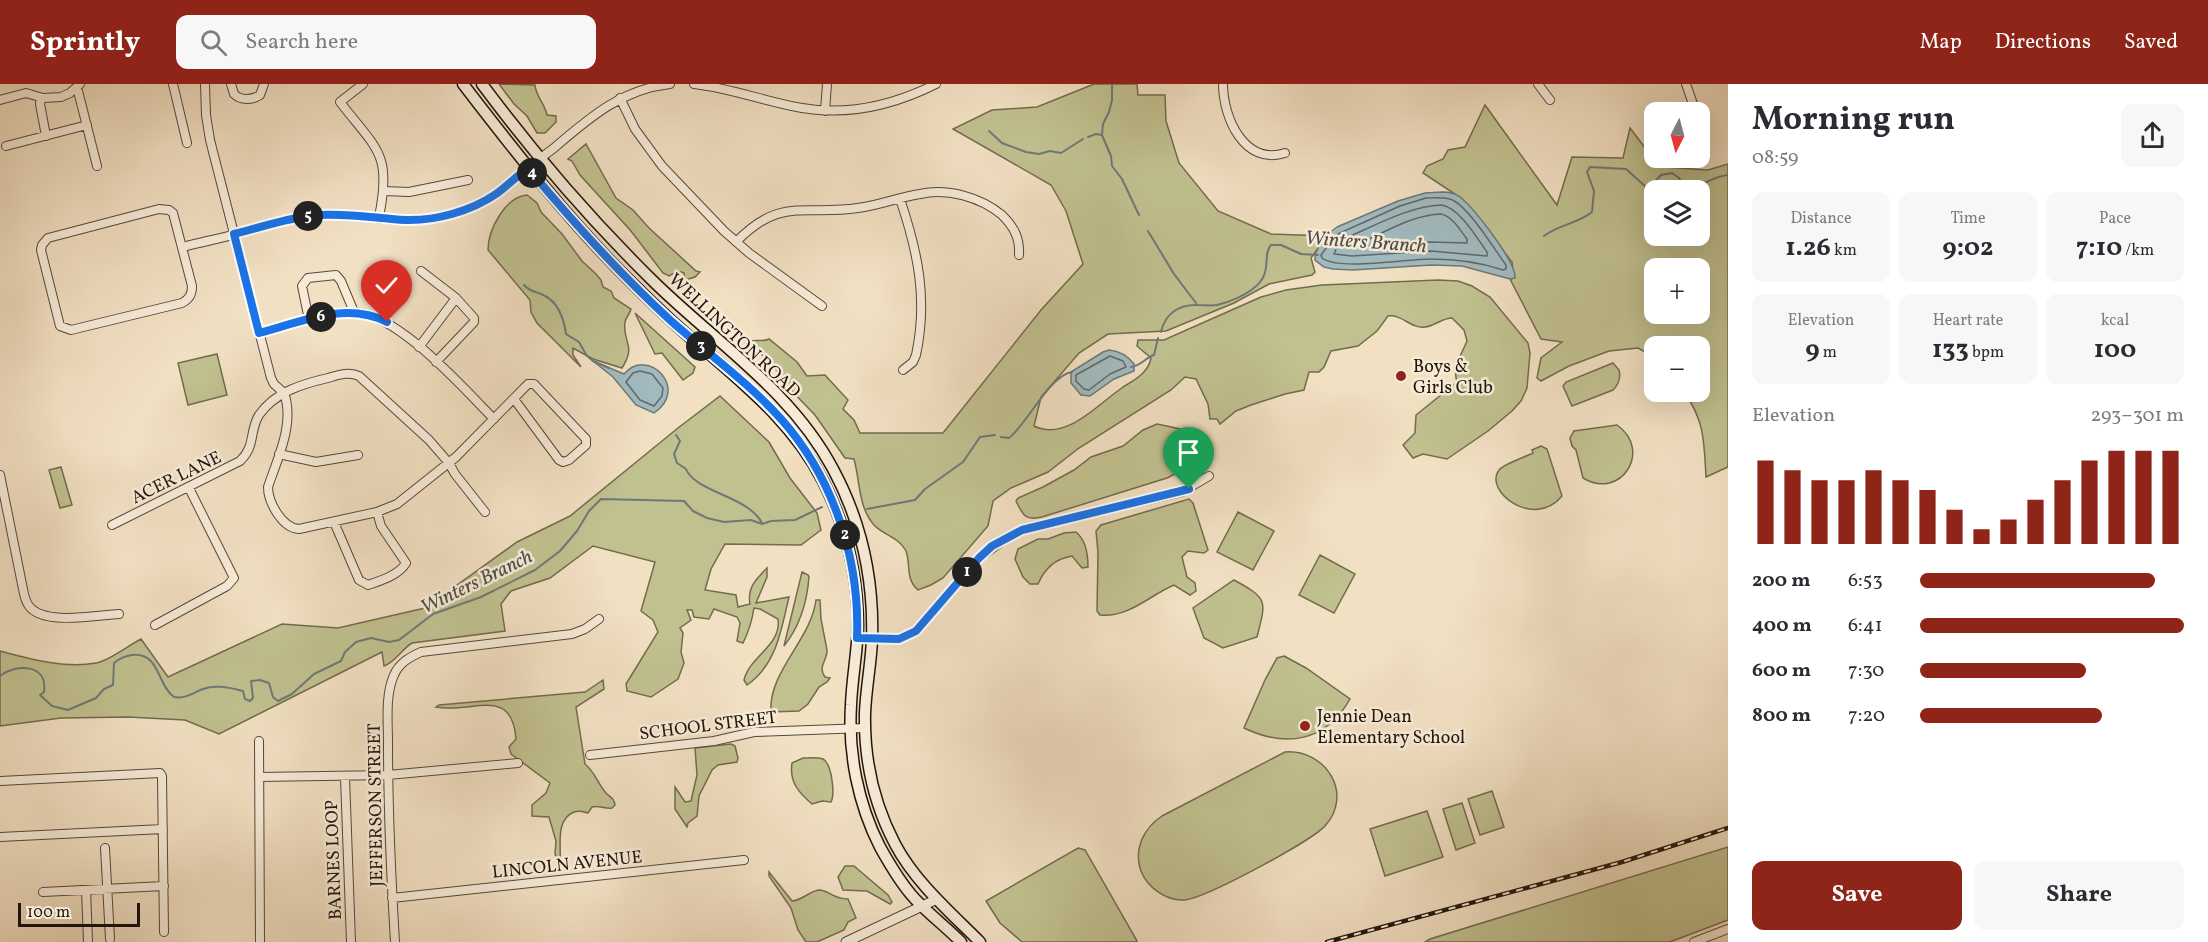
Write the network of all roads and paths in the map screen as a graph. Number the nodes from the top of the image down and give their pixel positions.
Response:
1 (173, 84) edge
2 (205, 84) edge
3 (231, 84) edge
4 (264, 84) edge
5 (363, 84) edge
6 (463, 84) edge
7 (482, 84) edge
8 (670, 84) edge
9 (694, 84) edge
10 (827, 84) edge
11 (936, 84) edge
12 (1223, 84) edge
13 (1538, 84) edge
14 (1686, 84) edge
15 (78, 86) edge
16 (41, 98) junction
17 (620, 98) junction
18 (0, 100) edge
19 (1550, 100) dead end
20 (1692, 102) edge
21 (825, 111) junction
22 (87, 125) junction
23 (46, 136) junction
24 (187, 143) dead end
25 (6, 146) dead end
26 (1285, 153) dead end
27 (533, 163) junction
28 (97, 166) dead end
29 (468, 180) dead end
30 (384, 191) junction
31 (900, 200) junction
32 (379, 217) junction
33 (234, 234) junction
34 (736, 242) junction
35 (183, 247) junction
36 (1019, 255) dead end
37 (421, 271) dead end
38 (456, 298) junction
39 (822, 306) dead end
40 (354, 312) junction
41 (309, 320) junction
42 (259, 333) junction
43 (419, 347) junction
44 (436, 362) junction
45 (903, 370) dead end
46 (284, 393) junction
47 (514, 399) junction
48 (494, 419) junction
49 (279, 454) junction
50 (358, 455) dead end
51 (449, 463) junction
52 (0, 474) edge
53 (1209, 476) dead end
54 (189, 488) junction
55 (377, 512) junction
56 (485, 512) dead end
57 (334, 522) junction
58 (112, 525) dead end
59 (119, 614) dead end
60 (598, 619) dead end
61 (155, 626) dead end
62 (857, 638) junction
63 (872, 639) junction
64 (866, 728) junction
65 (851, 729) junction
66 (259, 741) dead end
67 (590, 755) dead end
68 (518, 763) dead end
69 (388, 775) junction
70 (259, 777) junction
71 (345, 777) junction
72 (0, 781) edge
73 (163, 829) junction
74 (0, 837) edge
75 (105, 848) dead end
76 (744, 860) dead end
77 (164, 886) junction
78 (107, 889) junction
79 (86, 890) junction
80 (43, 892) dead end
81 (392, 898) junction
82 (937, 899) junction
83 (921, 905) junction
84 (1728, 929) edge
85 (164, 933) dead end
86 (110, 939) dead end
87 (82, 942) edge
88 (88, 942) edge
89 (260, 942) edge
90 (351, 942) edge
91 (395, 942) edge
92 (846, 942) edge
93 (961, 942) edge
94 (980, 942) edge
95 (1694, 942) edge

1 - 24 street
2 - 33 street
3 - 4 street
5 - 30 street
6 - 27 main road, WELLINGTON ROAD
7 - 27 main road, WELLINGTON ROAD
8 - 17 street
9 - 21 street
10 - 21 street
11 - 21 street
12 - 26 street
13 - 19 street
14 - 20 street
15 - 16 street
15 - 22 street
16 - 18 street
16 - 23 street
17 - 27 street
17 - 34 street
22 - 23 street
22 - 28 street
23 - 25 street
27 - 32 street
27 - 62 main road, WELLINGTON ROAD
27 - 63 main road, WELLINGTON ROAD
29 - 30 street
30 - 32 street
31 - 34 street
31 - 36 street
31 - 45 street
32 - 33 street
33 - 35 street
33 - 42 street
34 - 39 street
35 - 35 street
37 - 38 street
38 - 43 street
38 - 44 street
40 - 41 street
40 - 41 street
40 - 43 street
41 - 42 street
42 - 46 street
43 - 44 street
44 - 48 street
46 - 49 street
46 - 51 street, ACER LANE
46 - 54 street, ACER LANE
47 - 47 street
47 - 48 street
48 - 51 street
49 - 50 street
49 - 57 street
51 - 55 street
51 - 56 street
52 - 59 street
53 - 63 street
54 - 58 street, ACER LANE
54 - 61 street
55 - 57 street
55 - 57 street
60 - 69 street, JEFFERSON STREET
62 - 63 street
62 - 65 main road, WELLINGTON ROAD
63 - 64 main road, WELLINGTON ROAD
64 - 65 street, SCHOOL STREET
64 - 82 main road, WELLINGTON ROAD
65 - 67 street, SCHOOL STREET
65 - 83 main road, WELLINGTON ROAD
66 - 70 street
68 - 69 street
69 - 71 street, BARNES LOOP
69 - 81 street, JEFFERSON STREET
70 - 71 street, BARNES LOOP
70 - 89 street
71 - 90 street, BARNES LOOP
72 - 73 street
73 - 74 street
73 - 77 street
75 - 78 street
76 - 81 street, LINCOLN AVENUE
77 - 78 street
77 - 85 street
78 - 79 street
78 - 86 street
79 - 80 street
79 - 88 street
81 - 91 street, JEFFERSON STREET
82 - 83 street
82 - 94 main road, WELLINGTON ROAD
83 - 92 street
83 - 93 main road, WELLINGTON ROAD
84 - 95 street
87 - 88 street

